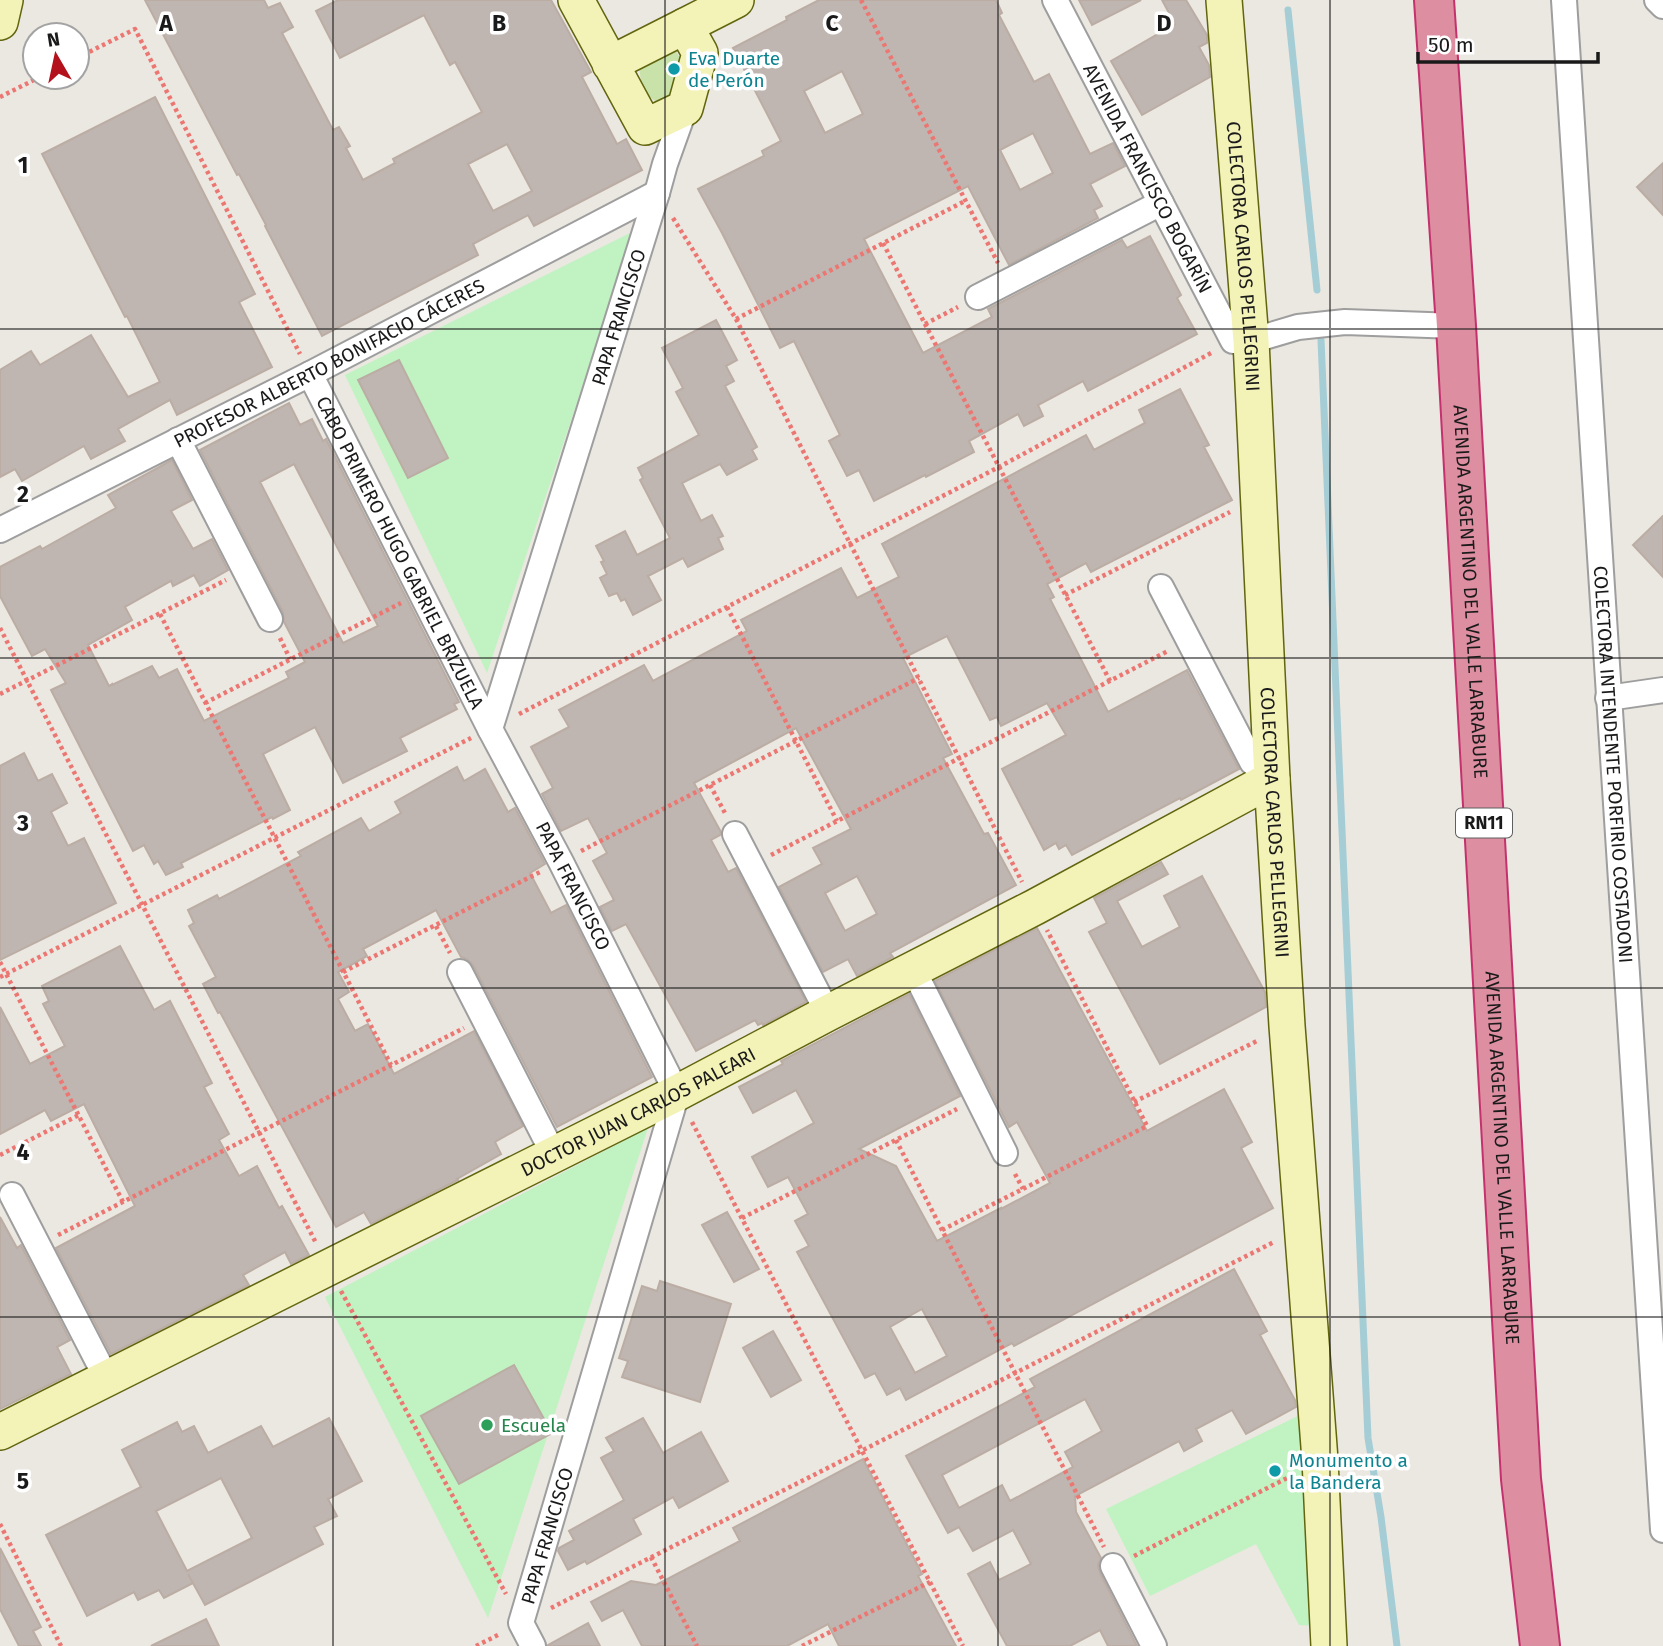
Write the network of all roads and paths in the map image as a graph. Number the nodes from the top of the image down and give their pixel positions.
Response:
1 (5, 0) edge
2 (576, 0) edge
3 (736, 0) edge
4 (861, 0) edge
5 (1055, 0) edge
6 (1224, 0) edge
7 (1434, 0) edge
8 (1564, 0) edge
9 (1657, 0) edge
10 (1663, 6) edge
11 (0, 22) edge
12 (685, 26) junction
13 (91, 51) edge
14 (610, 64) junction
15 (21, 86) edge
16 (0, 97) edge
17 (685, 108) junction
18 (645, 127) junction
19 (665, 164) junction
20 (657, 193) junction
21 (965, 201) junction
22 (1161, 203) junction
23 (883, 243) junction
24 (1007, 282) junction
25 (978, 297) joint
26 (736, 319) junction
27 (925, 324) junction
28 (1455, 326) junction
29 (1242, 341) junction
30 (310, 374) junction
31 (178, 440) junction
32 (999, 467) junction
33 (1259, 498) junction
34 (0, 530) edge
35 (851, 543) junction
36 (245, 570) junction
37 (1161, 587) dead end
38 (421, 592) junction
39 (1065, 596) junction
40 (727, 607) junction
41 (160, 614) junction
42 (270, 619) dead end
43 (0, 628) edge
44 (1189, 640) junction
45 (919, 678) junction
46 (27, 681) junction
47 (1110, 681) junction
48 (1663, 690) edge
49 (0, 694) edge
50 (1608, 698) junction
51 (205, 703) junction
52 (490, 729) junction
53 (796, 741) junction
54 (960, 758) junction
55 (1272, 779) junction
56 (837, 821) junction
57 (735, 834) joint
58 (274, 837) junction
59 (751, 865) junction
60 (142, 904) junction
61 (1035, 907) junction
62 (436, 926) dead end
63 (0, 962) edge
64 (913, 969) junction
65 (343, 972) junction
66 (460, 972) dead end
67 (6, 974) junction
68 (0, 976) edge
69 (828, 1013) junction
70 (484, 1018) junction
71 (1287, 1026) junction
72 (391, 1065) junction
73 (677, 1093) junction
74 (977, 1099) junction
75 (1134, 1102) junction
76 (79, 1115) junction
77 (260, 1133) junction
78 (896, 1140) junction
79 (1004, 1153) dead end
80 (0, 1155) edge
81 (554, 1155) junction
82 (12, 1195) dead end
83 (123, 1202) junction
84 (742, 1218) junction
85 (1303, 1228) junction
86 (942, 1230) junction
87 (38, 1245) junction
88 (1654, 1258) edge
89 (329, 1268) junction
90 (1015, 1373) junction
91 (107, 1379) junction
92 (0, 1432) edge
93 (862, 1450) junction
94 (1320, 1460) junction
95 (0, 1524) edge
96 (1663, 1530) edge
97 (651, 1557) junction
98 (1113, 1566) junction
99 (930, 1582) junction
100 (521, 1623) junction
101 (812, 1644) edge
102 (61, 1646) edge
103 (475, 1646) edge
104 (533, 1646) edge
105 (696, 1646) edge
106 (802, 1646) edge
107 (963, 1646) edge
108 (1154, 1646) edge
109 (1329, 1646) edge
110 (1541, 1646) edge

1 - 11 street
2 - 14 street
3 - 12 street
4 - 21 path
5 - 22 street, AVENIDA FRANCISCO BOGARÍN
6 - 29 street, COLECTORA CARLOS PELLEGRINI
7 - 28 highway, AVENIDA ARGENTINO DEL VALLE LARRABURE / RN11
8 - 50 street, COLECTORA INTENDENTE PORFIRIO COSTADONI
9 - 10 street
12 - 14 street
12 - 17 street
13 - 30 path
14 - 18 street
15 - 16 path
17 - 18 street
17 - 19 street, PAPA FRANCISCO
18 - 19 street
19 - 20 street, PAPA FRANCISCO
20 - 26 path
20 - 30 street, PROFESOR ALBERTO BONIFACIO CÁCERES
20 - 52 street, PAPA FRANCISCO
21 - 23 path
21 - 24 path
22 - 24 street
22 - 29 street, AVENIDA FRANCISCO BOGARÍN
23 - 26 path
23 - 27 path
24 - 25 street
25 - 27 path
26 - 35 path
27 - 32 path
28 - 29 street
28 - 110 highway, AVENIDA ARGENTINO DEL VALLE LARRABURE / RN11
29 - 32 path
29 - 33 street, COLECTORA CARLOS PELLEGRINI
30 - 31 street, PROFESOR ALBERTO BONIFACIO CÁCERES
30 - 38 street, CABO PRIMERO HUGO GABRIEL BRIZUELA
31 - 34 street, PROFESOR ALBERTO BONIFACIO CÁCERES
31 - 36 street
32 - 35 path
32 - 39 path
33 - 39 path
33 - 55 street, COLECTORA CARLOS PELLEGRINI
35 - 40 path
35 - 45 path
36 - 41 path
36 - 42 street
37 - 44 street
38 - 51 path
38 - 52 street, CABO PRIMERO HUGO GABRIEL BRIZUELA
39 - 47 path
40 - 52 path
40 - 53 path
41 - 46 path
41 - 51 path
43 - 46 path
44 - 47 path
44 - 55 street
45 - 53 path
45 - 54 path
46 - 49 path
46 - 60 path
47 - 54 path
48 - 50 street
50 - 88 street, COLECTORA INTENDENTE PORFIRIO COSTADONI
51 - 58 path
52 - 58 path
52 - 73 street, PAPA FRANCISCO
53 - 56 path
53 - 57 path
54 - 56 path
54 - 61 path
55 - 61 street, DOCTOR JUAN CARLOS PALEARI
55 - 71 street, COLECTORA CARLOS PELLEGRINI
56 - 59 path
57 - 59 street
58 - 60 path
58 - 65 path
59 - 69 street
60 - 67 path
60 - 77 path
61 - 64 street, DOCTOR JUAN CARLOS PALEARI
61 - 75 path
62 - 65 path
63 - 67 path
64 - 69 street, DOCTOR JUAN CARLOS PALEARI
64 - 74 street
65 - 72 path
66 - 70 street
67 - 68 path
67 - 76 path
69 - 73 street, DOCTOR JUAN CARLOS PALEARI
70 - 72 path
70 - 81 street
71 - 75 path
71 - 85 street, COLECTORA CARLOS PELLEGRINI
72 - 77 path
73 - 81 street, DOCTOR JUAN CARLOS PALEARI
73 - 84 path
73 - 100 street, PAPA FRANCISCO
74 - 78 path
74 - 79 street
75 - 86 path
76 - 80 path
76 - 83 path
77 - 83 path
77 - 89 path
78 - 84 path
78 - 86 path
81 - 89 street, DOCTOR JUAN CARLOS PALEARI
82 - 87 street
83 - 87 path
84 - 93 path
85 - 90 path
85 - 94 street, COLECTORA CARLOS PELLEGRINI
86 - 90 path
87 - 91 street
88 - 96 street, COLECTORA INTENDENTE PORFIRIO COSTADONI
89 - 91 street, DOCTOR JUAN CARLOS PALEARI
89 - 100 path
90 - 93 path
90 - 98 path
91 - 92 street, DOCTOR JUAN CARLOS PALEARI
93 - 97 path
93 - 99 path
94 - 98 path
94 - 109 street, COLECTORA CARLOS PELLEGRINI
95 - 102 path
97 - 100 path
97 - 105 path
98 - 108 street
99 - 101 path
99 - 107 path
100 - 103 path
100 - 104 street, PAPA FRANCISCO
101 - 106 path

